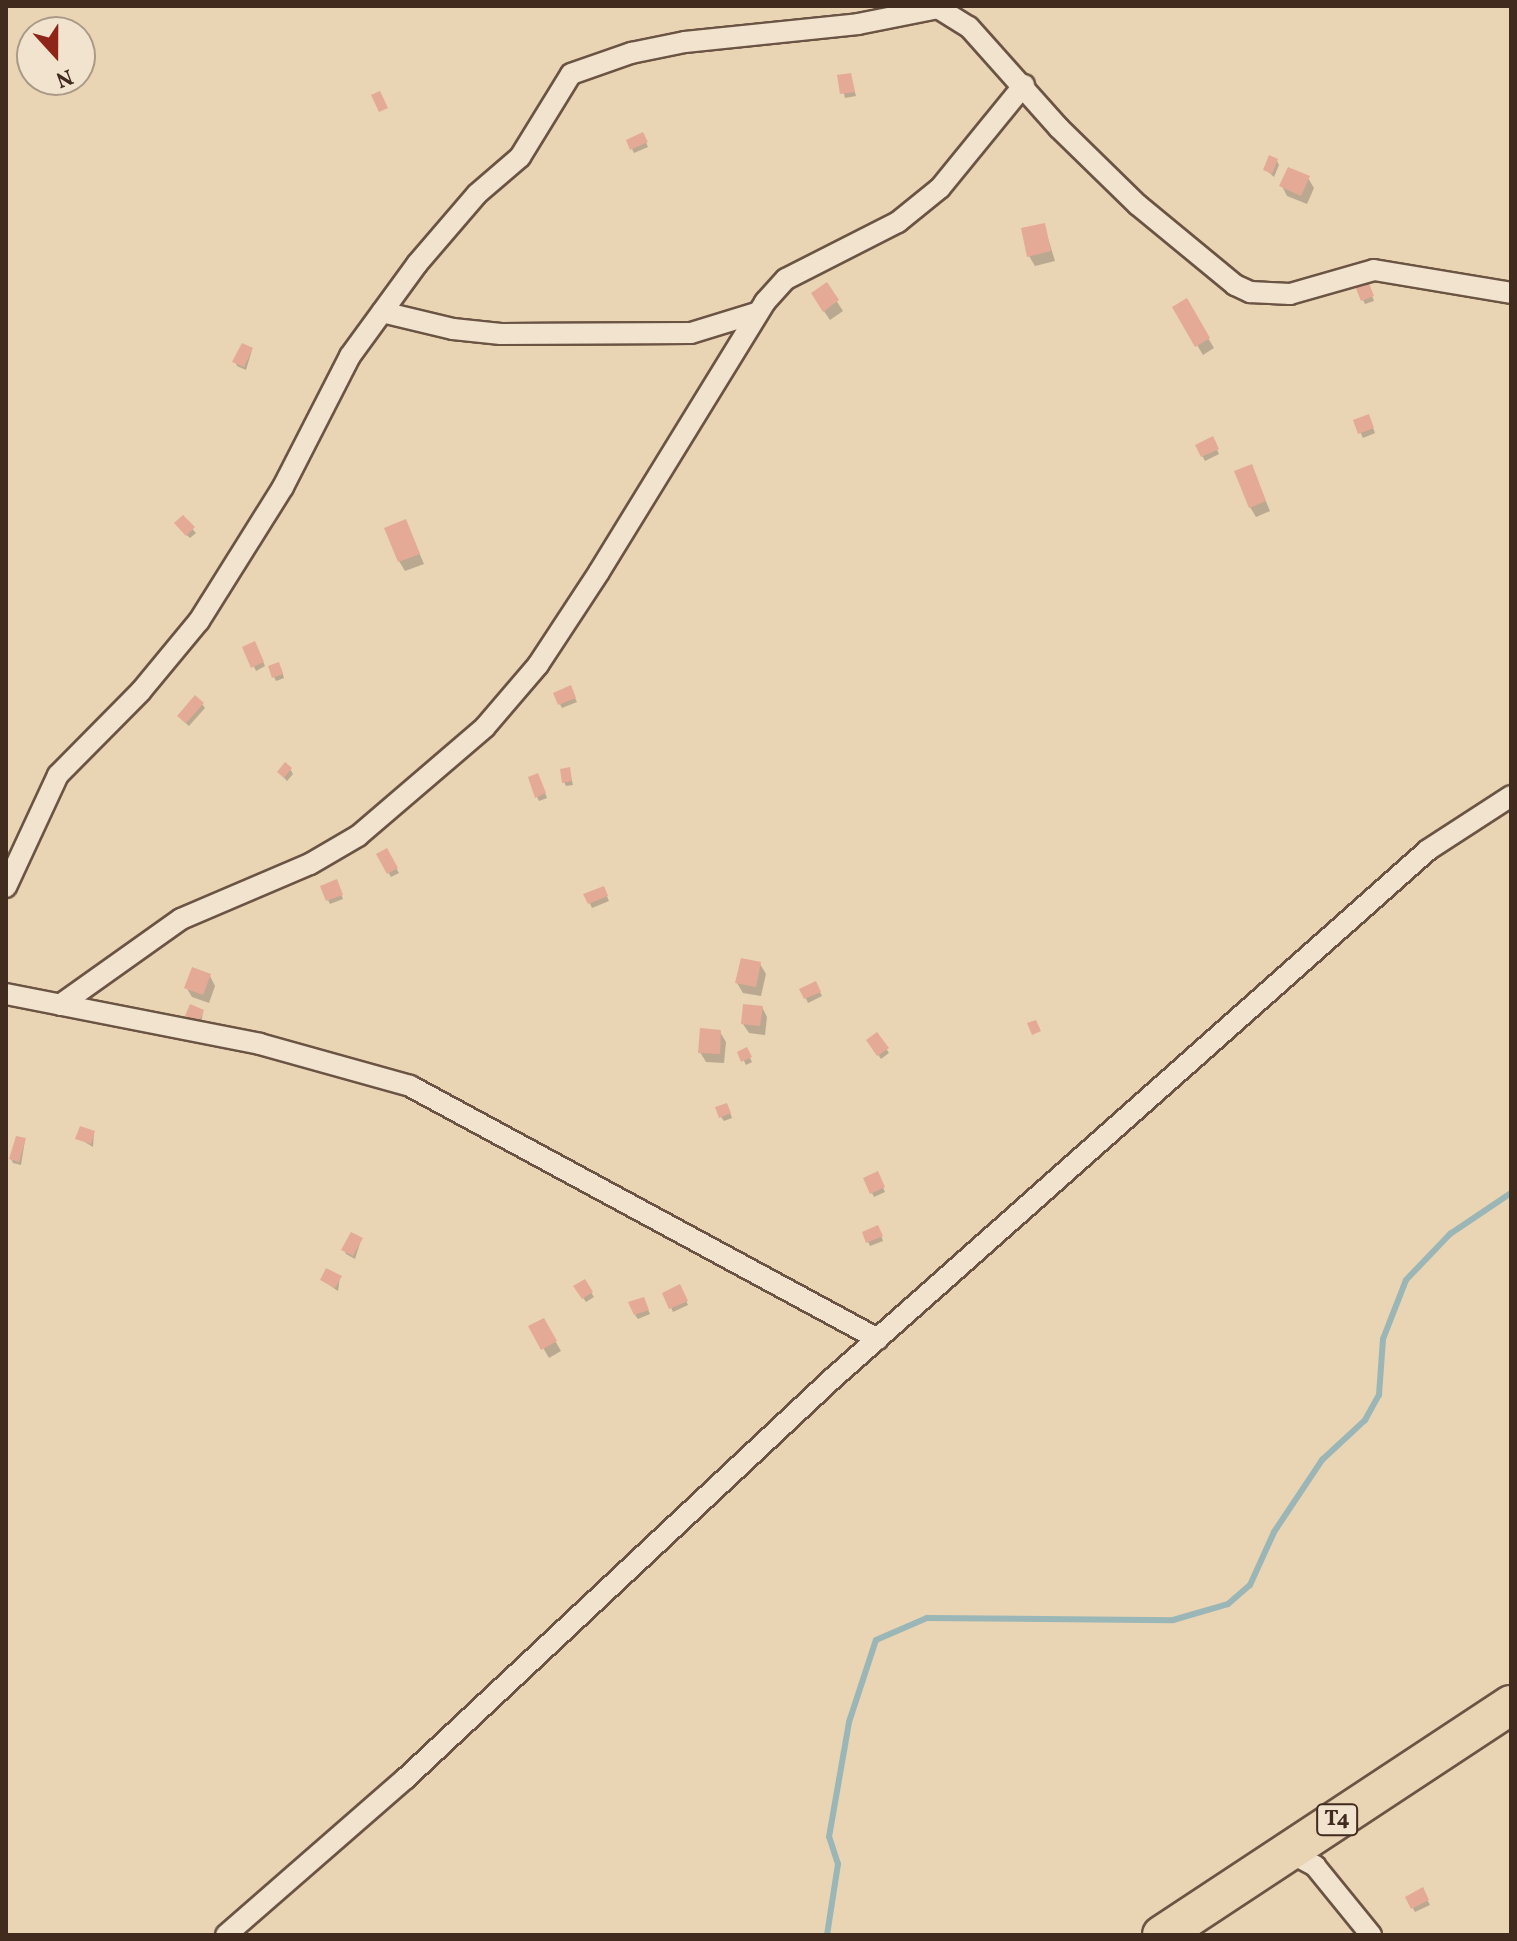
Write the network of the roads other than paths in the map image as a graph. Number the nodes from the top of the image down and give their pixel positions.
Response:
1 (1024, 85) junction
2 (1511, 293) edge
3 (382, 312) junction
4 (756, 313) junction
5 (1511, 796) edge
6 (6, 887) edge
7 (6, 994) edge
8 (60, 1005) junction
9 (878, 1339) junction
10 (1511, 1705) edge
11 (1289, 1852) junction
12 (226, 1935) edge
13 (1162, 1935) edge
14 (1371, 1935) edge

1 - 2 street
1 - 3 street
1 - 4 street
3 - 4 street
3 - 6 street
4 - 8 street
5 - 9 street
7 - 8 street
8 - 9 street
9 - 12 street
10 - 11 highway, T4
11 - 13 highway, T4
11 - 14 street

